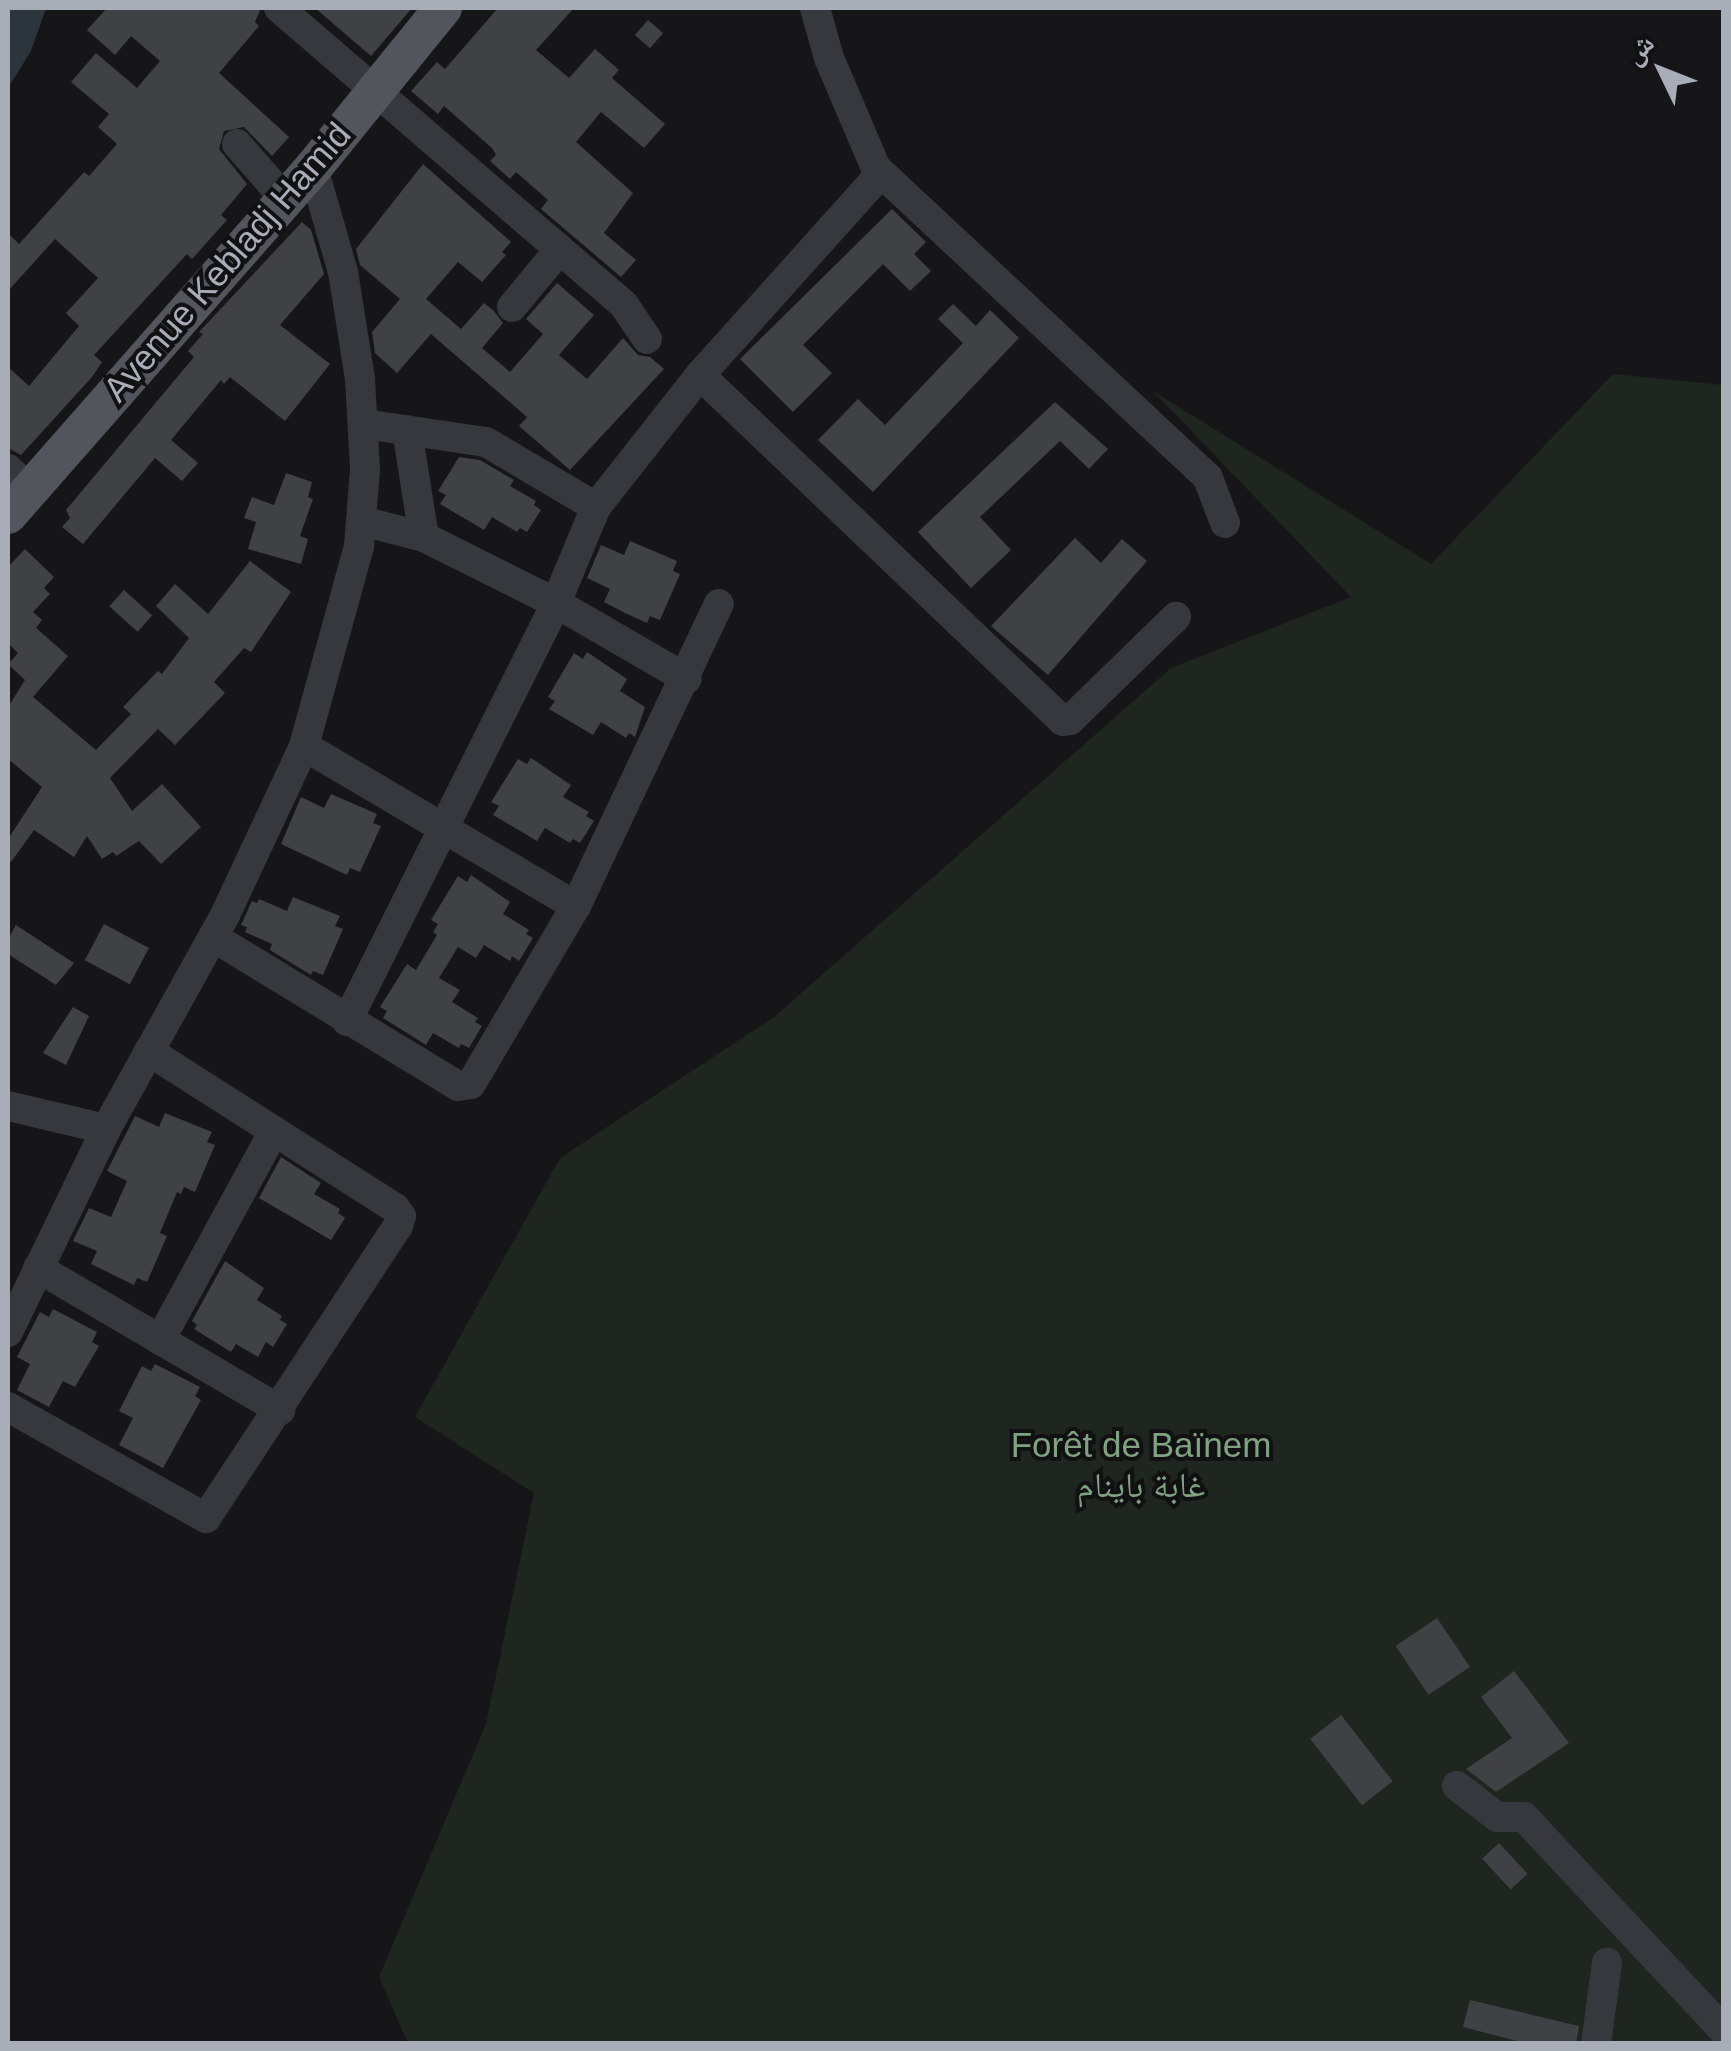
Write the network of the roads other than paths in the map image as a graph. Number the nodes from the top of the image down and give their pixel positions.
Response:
1 (279, 8) edge
2 (442, 8) edge
3 (814, 8) edge
4 (374, 90) junction
5 (237, 144) dead end
6 (312, 168) junction
7 (881, 173) junction
8 (285, 199) junction
9 (560, 250) junction
10 (512, 307) dead end
11 (647, 339) dead end
12 (700, 376) junction
13 (364, 424) junction
14 (406, 430) junction
15 (15, 491) edge
16 (596, 507) junction
17 (362, 521) junction
18 (1225, 524) dead end
19 (424, 536) junction
20 (556, 603) junction
21 (719, 604) dead end
22 (1176, 617) dead end
23 (687, 679) junction
24 (304, 746) junction
25 (442, 830) junction
26 (576, 906) junction
27 (213, 937) junction
28 (347, 1021) junction
29 (149, 1051) junction
30 (8, 1106) edge
31 (106, 1129) junction
32 (274, 1131) junction
33 (38, 1268) junction
34 (8, 1332) edge
35 (160, 1340) junction
36 (8, 1407) edge
37 (280, 1410) junction
38 (1457, 1786) dead end
39 (1607, 1962) dead end
40 (1724, 2031) edge
41 (1596, 2044) edge

1 - 4 street
2 - 4 main road, Avenue Kebladj Hamid
3 - 7 street
4 - 6 main road, Avenue Kebladj Hamid
4 - 9 street
5 - 8 street
6 - 8 main road, Avenue Kebladj Hamid
6 - 13 street
7 - 12 street
7 - 18 street
8 - 15 main road, Avenue Kebladj Hamid
9 - 10 street
9 - 11 street
12 - 16 street
12 - 22 street
13 - 14 street
13 - 17 street
14 - 16 street
14 - 19 street
16 - 20 street
17 - 19 street
17 - 24 street
19 - 20 street
20 - 23 street
20 - 25 street
21 - 23 street
23 - 26 street
24 - 25 street
24 - 27 street
25 - 26 street
25 - 28 street
26 - 28 street
27 - 28 street
27 - 29 street
29 - 31 street
29 - 32 street
30 - 31 street
31 - 33 street
32 - 35 street
32 - 37 street
33 - 34 street
33 - 35 street
35 - 37 street
36 - 37 street
38 - 40 street
39 - 41 street

